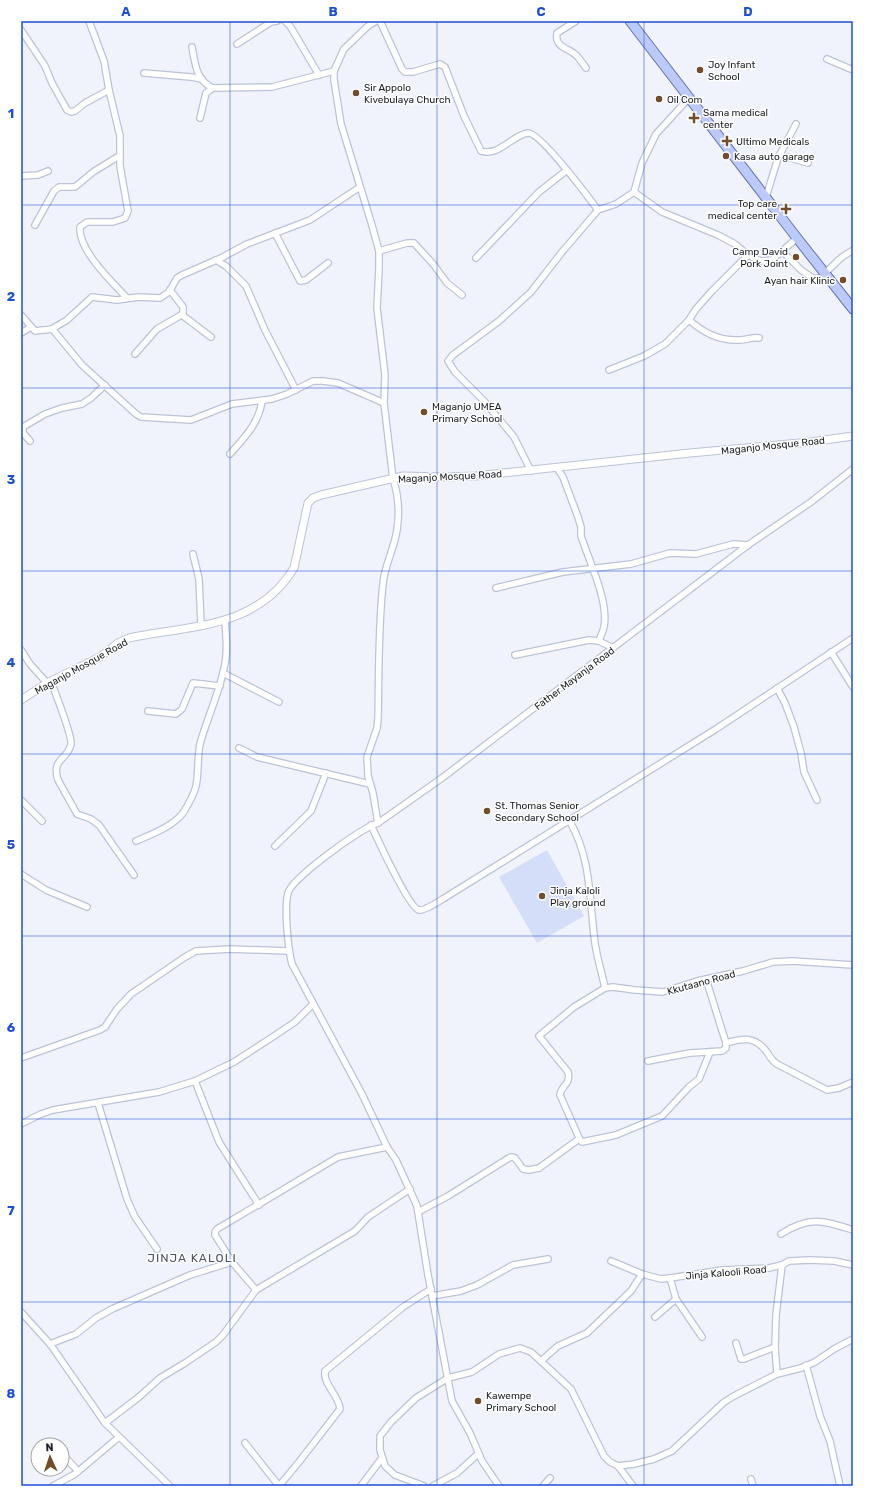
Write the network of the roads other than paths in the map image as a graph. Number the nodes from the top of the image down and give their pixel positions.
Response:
1 (89, 21) edge
2 (277, 21) edge
3 (285, 21) edge
4 (376, 21) edge
5 (380, 21) edge
6 (576, 21) edge
7 (630, 21) edge
8 (21, 30) edge
9 (238, 44) dead end
10 (192, 48) dead end
11 (827, 59) dead end
12 (586, 68) dead end
13 (853, 70) edge
14 (334, 71) junction
15 (144, 73) dead end
16 (319, 75) junction
17 (202, 80) junction
18 (213, 88) junction
19 (109, 90) junction
20 (689, 98) junction
21 (200, 118) dead end
22 (796, 124) dead end
23 (780, 155) junction
24 (119, 156) junction
25 (808, 163) dead end
26 (567, 170) junction
27 (48, 172) dead end
28 (21, 176) edge
29 (360, 187) junction
30 (634, 192) junction
31 (766, 197) junction
32 (598, 210) junction
33 (36, 225) dead end
34 (275, 233) junction
35 (797, 238) junction
36 (853, 250) edge
37 (379, 251) junction
38 (782, 251) junction
39 (748, 255) junction
40 (476, 258) dead end
41 (216, 260) junction
42 (328, 263) dead end
43 (827, 276) junction
44 (170, 290) junction
45 (462, 295) dead end
46 (127, 298) junction
47 (853, 309) edge
48 (21, 315) edge
49 (182, 315) junction
50 (689, 320) junction
51 (31, 327) junction
52 (52, 329) junction
53 (21, 333) edge
54 (212, 336) dead end
55 (759, 338) dead end
56 (135, 354) dead end
57 (609, 370) dead end
58 (104, 385) junction
59 (296, 390) junction
60 (262, 400) junction
61 (384, 402) junction
62 (853, 436) edge
63 (30, 441) dead end
64 (230, 454) dead end
65 (557, 468) junction
66 (853, 469) edge
67 (531, 471) junction
68 (393, 479) junction
69 (748, 545) junction
70 (193, 554) dead end
71 (592, 569) junction
72 (496, 588) dead end
73 (225, 620) junction
74 (201, 625) junction
75 (853, 638) edge
76 (599, 642) junction
77 (614, 648) junction
78 (21, 650) edge
79 (831, 652) junction
80 (515, 655) dead end
81 (223, 673) junction
82 (49, 682) junction
83 (220, 686) junction
84 (853, 687) edge
85 (777, 688) junction
86 (21, 700) edge
87 (279, 702) dead end
88 (148, 711) dead end
89 (239, 748) dead end
90 (326, 773) junction
91 (370, 784) junction
92 (21, 800) edge
93 (817, 800) dead end
94 (569, 820) junction
95 (42, 821) dead end
96 (378, 823) junction
97 (371, 825) junction
98 (136, 841) dead end
99 (275, 846) dead end
100 (21, 874) edge
101 (134, 875) dead end
102 (87, 907) dead end
103 (289, 951) junction
104 (853, 965) edge
105 (706, 979) junction
106 (605, 988) junction
107 (313, 1004) junction
108 (726, 1043) junction
109 (710, 1052) junction
110 (21, 1058) edge
111 (648, 1061) dead end
112 (195, 1081) junction
113 (853, 1082) edge
114 (98, 1103) junction
115 (21, 1124) edge
116 (579, 1139) junction
117 (387, 1148) junction
118 (410, 1189) junction
119 (259, 1205) junction
120 (418, 1212) junction
121 (853, 1230) edge
122 (781, 1234) dead end
123 (157, 1249) dead end
124 (548, 1259) dead end
125 (611, 1261) dead end
126 (232, 1262) junction
127 (782, 1265) junction
128 (853, 1265) edge
129 (642, 1274) junction
130 (670, 1278) junction
131 (431, 1289) junction
132 (256, 1290) junction
133 (432, 1296) junction
134 (676, 1299) junction
135 (21, 1312) edge
136 (655, 1317) dead end
137 (702, 1337) dead end
138 (853, 1340) edge
139 (736, 1343) dead end
140 (50, 1344) junction
141 (775, 1347) junction
142 (541, 1361) junction
143 (806, 1365) junction
144 (777, 1374) junction
145 (448, 1378) junction
146 (106, 1423) junction
147 (119, 1437) junction
148 (245, 1443) dead end
149 (478, 1454) junction
150 (382, 1458) junction
151 (70, 1463) edge
152 (618, 1466) junction
153 (78, 1472) junction
154 (550, 1478) dead end
155 (752, 1479) dead end
156 (54, 1486) edge
157 (170, 1486) edge
158 (279, 1486) edge
159 (361, 1486) edge
160 (424, 1486) edge
161 (434, 1486) edge
162 (499, 1486) edge
163 (543, 1486) edge
164 (633, 1486) edge
165 (753, 1486) edge
166 (840, 1486) edge

1 - 19 street
2 - 9 street
3 - 16 street
4 - 14 street
5 - 26 street
6 - 12 street
7 - 20 main road
8 - 19 street
10 - 17 street
11 - 13 street
14 - 16 street
14 - 29 street
15 - 17 street
16 - 18 street
17 - 18 street
18 - 21 street
19 - 24 street
20 - 30 street
20 - 31 main road
22 - 23 street
23 - 25 street
23 - 31 street
24 - 33 street
24 - 46 street
26 - 32 street
26 - 40 street
27 - 28 street
29 - 34 street
29 - 37 street
30 - 32 street
30 - 39 street
31 - 35 main road
32 - 67 street
34 - 41 street
34 - 42 street
35 - 38 street
35 - 43 main road
36 - 43 street
37 - 45 street
37 - 61 street
38 - 39 street
38 - 43 street
39 - 50 street
41 - 44 street
41 - 59 street
43 - 47 main road
44 - 46 street
44 - 49 street
46 - 52 street
48 - 51 street
49 - 54 street
49 - 56 street
50 - 55 street
50 - 57 street
51 - 52 street
51 - 53 street
52 - 58 street
58 - 60 street
58 - 63 street
59 - 60 street
59 - 61 street
60 - 64 street
61 - 68 street
62 - 65 street, Maganjo Mosque Road
65 - 67 street, Maganjo Mosque Road
65 - 71 street
66 - 69 street, Father Mayanja Road
67 - 68 street, Maganjo Mosque Road
68 - 73 street, Maganjo Mosque Road
68 - 91 street
69 - 71 street
69 - 77 street, Father Mayanja Road
70 - 74 street
71 - 72 street
71 - 76 street
73 - 74 street, Maganjo Mosque Road
73 - 81 street
74 - 82 street, Maganjo Mosque Road
75 - 79 street
76 - 77 street
76 - 80 street
77 - 96 street, Father Mayanja Road
78 - 82 street
79 - 84 street
79 - 85 street
81 - 83 street
81 - 87 street
82 - 86 street, Maganjo Mosque Road
82 - 101 street
83 - 88 street
83 - 98 street
85 - 93 street
85 - 94 street
89 - 90 street
90 - 91 street
90 - 99 street
91 - 96 street
92 - 95 street
94 - 97 street
94 - 106 street
96 - 97 street, Father Mayanja Road
97 - 103 street, Father Mayanja Road
100 - 102 street
103 - 107 street, Father Mayanja Road
103 - 110 street
104 - 105 street, Kkutaano Road
105 - 106 street, Kkutaano Road
105 - 108 street
106 - 116 street
107 - 112 street
107 - 117 street, Father Mayanja Road
108 - 109 street
108 - 113 street
109 - 111 street
109 - 116 street
112 - 114 street
112 - 119 street
114 - 115 street
114 - 123 street
116 - 120 street
117 - 118 street, Father Mayanja Road
117 - 119 street
118 - 120 street, Father Mayanja Road
118 - 132 street
119 - 126 street
120 - 131 street, Father Mayanja Road
121 - 122 street
124 - 133 street
125 - 129 street, Jinja Kalooli Road
126 - 132 street
126 - 140 street
127 - 128 street, Jinja Kalooli Road
127 - 130 street, Jinja Kalooli Road
127 - 141 street
129 - 130 street, Jinja Kalooli Road
129 - 142 street
130 - 134 street
131 - 133 street, Father Mayanja Road
131 - 158 street
132 - 146 street
133 - 145 street, Father Mayanja Road
134 - 136 street
134 - 137 street
135 - 140 street
138 - 143 street
139 - 141 street
140 - 146 street
141 - 144 street
142 - 145 street
142 - 152 street
143 - 144 street
143 - 166 street
144 - 152 street
145 - 149 street, Father Mayanja Road
145 - 150 street
146 - 147 street
147 - 153 street
147 - 157 street
148 - 158 street
149 - 161 street
149 - 162 street, Father Mayanja Road
150 - 159 street
150 - 160 street
151 - 153 street
152 - 164 street
153 - 156 street
154 - 163 street
155 - 165 street

